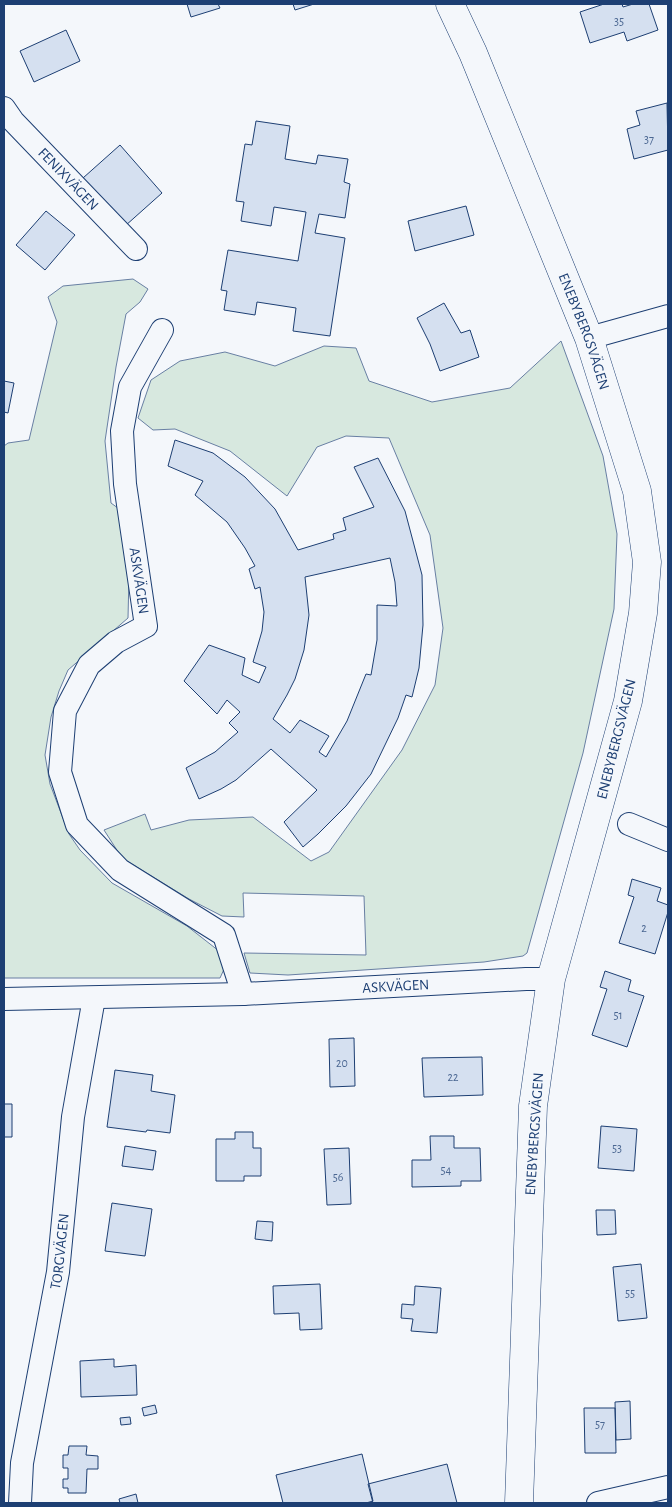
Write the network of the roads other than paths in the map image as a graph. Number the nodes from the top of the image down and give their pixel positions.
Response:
1 (450, 4) edge
2 (4, 108) edge
3 (136, 249) dead end
4 (668, 316) edge
5 (162, 330) dead end
6 (589, 338) junction
7 (629, 824) dead end
8 (668, 840) edge
9 (551, 979) junction
10 (243, 994) junction
11 (94, 998) junction
12 (4, 999) edge
13 (668, 1487) edge
14 (20, 1503) edge
15 (518, 1503) edge
16 (598, 1503) edge

1 - 6 main road, ENEBYBERGSVÄGEN
2 - 3 street, FENIXVÄGEN
4 - 6 street
5 - 10 street, ASKVÄGEN
6 - 9 main road, ENEBYBERGSVÄGEN
7 - 8 street
9 - 10 street, ASKVÄGEN
9 - 15 main road, ENEBYBERGSVÄGEN
10 - 11 street, ASKVÄGEN
11 - 12 street, ASKVÄGEN
11 - 14 street, TORGVÄGEN
13 - 16 street

